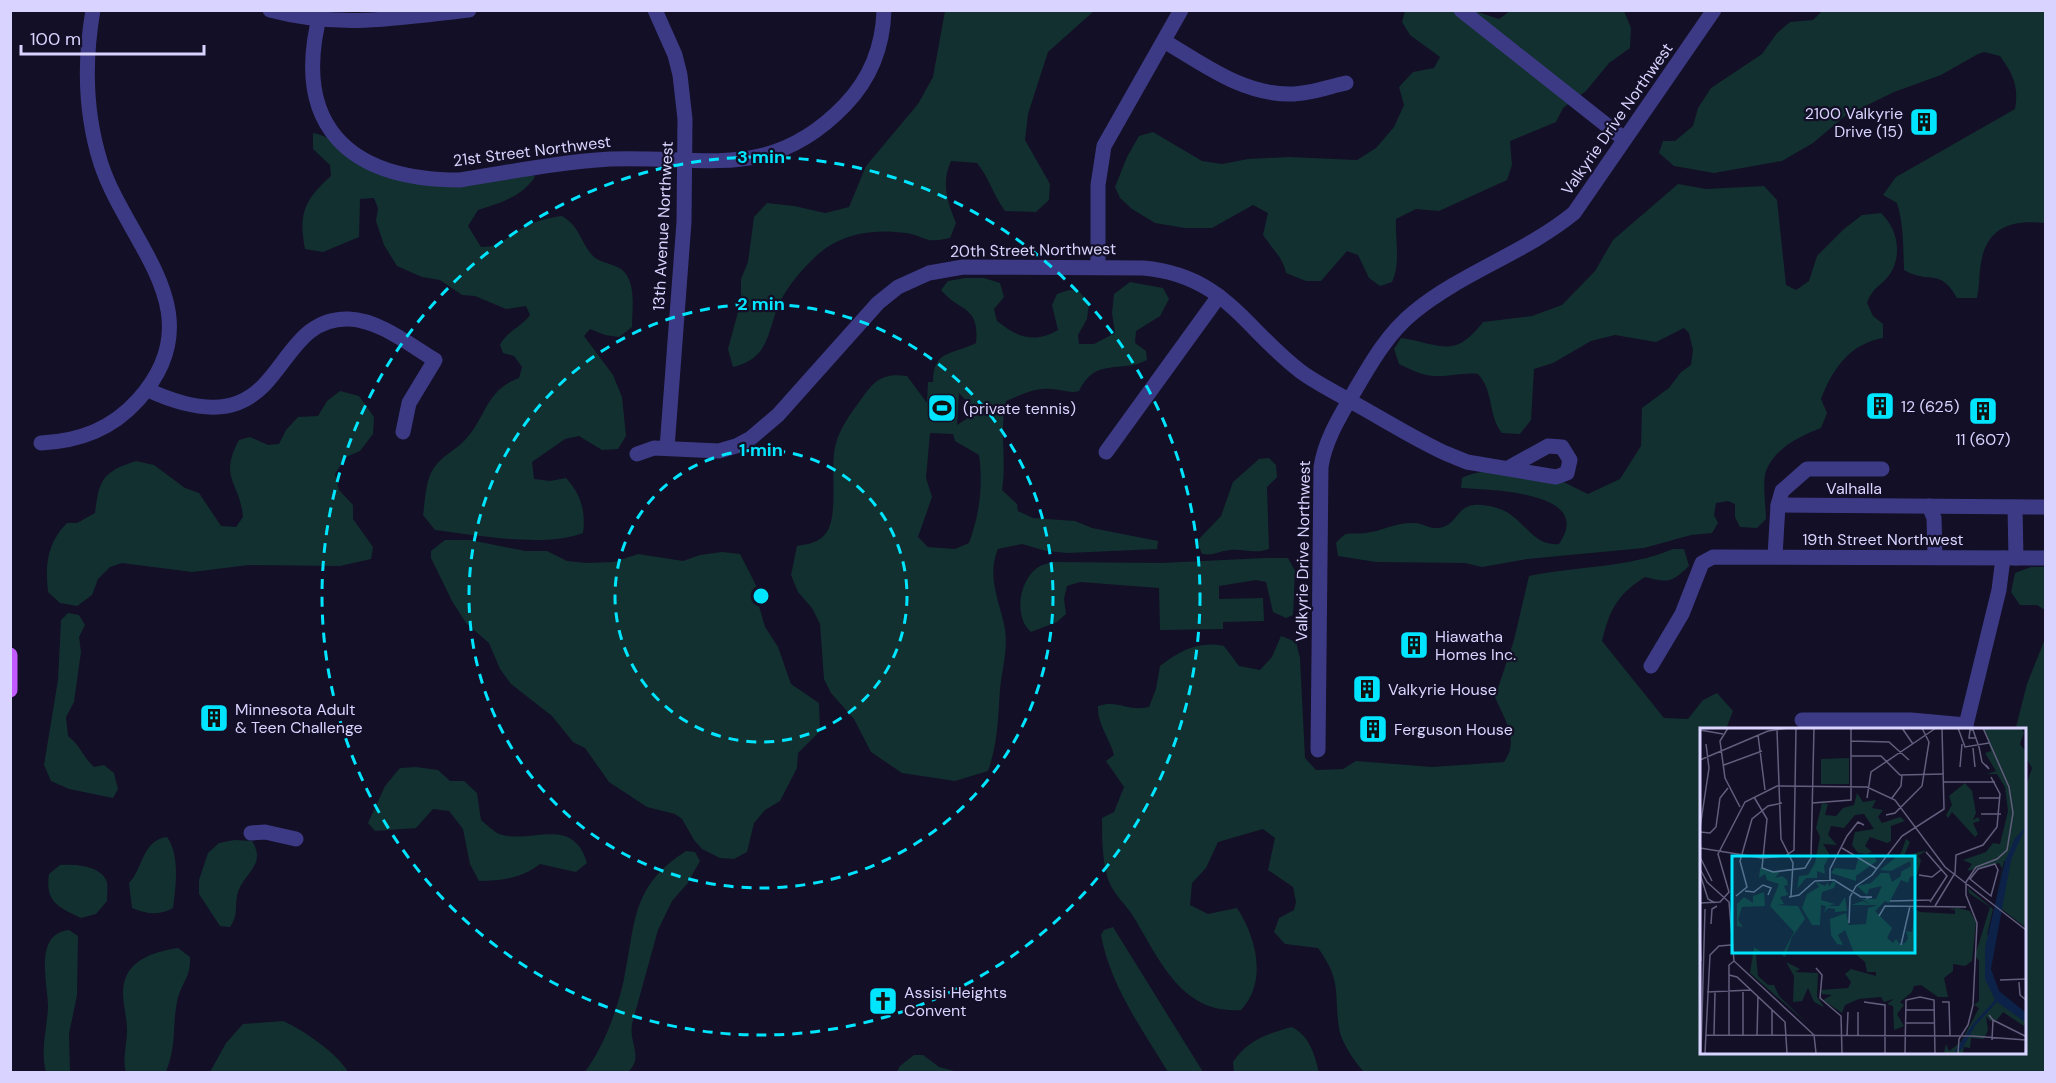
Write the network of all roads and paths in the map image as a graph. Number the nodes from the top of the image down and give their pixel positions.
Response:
1 (93, 10) edge
2 (270, 10) edge
3 (469, 10) edge
4 (655, 10) edge
5 (884, 10) edge
6 (1181, 10) edge
7 (1461, 10) edge
8 (1714, 10) edge
9 (320, 16) edge
10 (1164, 41) junction
11 (1346, 83) dead end
12 (1624, 139) junction
13 (685, 160) junction
14 (1098, 267) junction
15 (1219, 296) junction
16 (148, 390) junction
17 (1349, 400) junction
18 (403, 432) dead end
19 (41, 443) dead end
20 (667, 448) junction
21 (1107, 452) dead end
22 (637, 454) dead end
23 (1510, 467) dead end
24 (1882, 469) dead end
25 (1778, 505) junction
26 (1929, 506) junction
27 (2015, 507) junction
28 (2046, 507) edge
29 (1775, 556) junction
30 (1935, 557) junction
31 (2009, 558) junction
32 (2046, 558) edge
33 (10, 655) edge
34 (1651, 666) dead end
35 (10, 690) edge
36 (1802, 720) dead end
37 (1965, 727) edge
38 (1318, 750) dead end
39 (251, 833) dead end
40 (296, 839) dead end

1 - 16 street
2 - 9 street
3 - 9 street
4 - 13 street, 13th Avenue Northwest
5 - 13 street, 21st Street Northwest
6 - 10 street
7 - 12 street
8 - 12 street, Valkyrie Drive Northwest
9 - 13 street, 21st Street Northwest
10 - 11 street
10 - 14 street
12 - 17 street, Valkyrie Drive Northwest
13 - 20 street, 13th Avenue Northwest
14 - 15 street, 20th Street Northwest
14 - 20 street, 20th Street Northwest
15 - 17 street, 20th Street Northwest
15 - 21 street
16 - 18 street
16 - 19 street
17 - 23 street, 20th Street Northwest
17 - 38 street, Valkyrie Drive Northwest
20 - 22 street, 20th Street Northwest
24 - 25 street, Valhalla
25 - 26 street, Valhalla
25 - 29 street, Valhalla
26 - 27 street, Valhalla
26 - 30 street
27 - 28 street, Valhalla
27 - 31 street
29 - 30 street, 19th Street Northwest
29 - 34 street, 19th Street Northwest
30 - 31 street, 19th Street Northwest
31 - 32 street, 19th Street Northwest
31 - 37 street
33 - 35 main road
36 - 37 street
39 - 40 street

